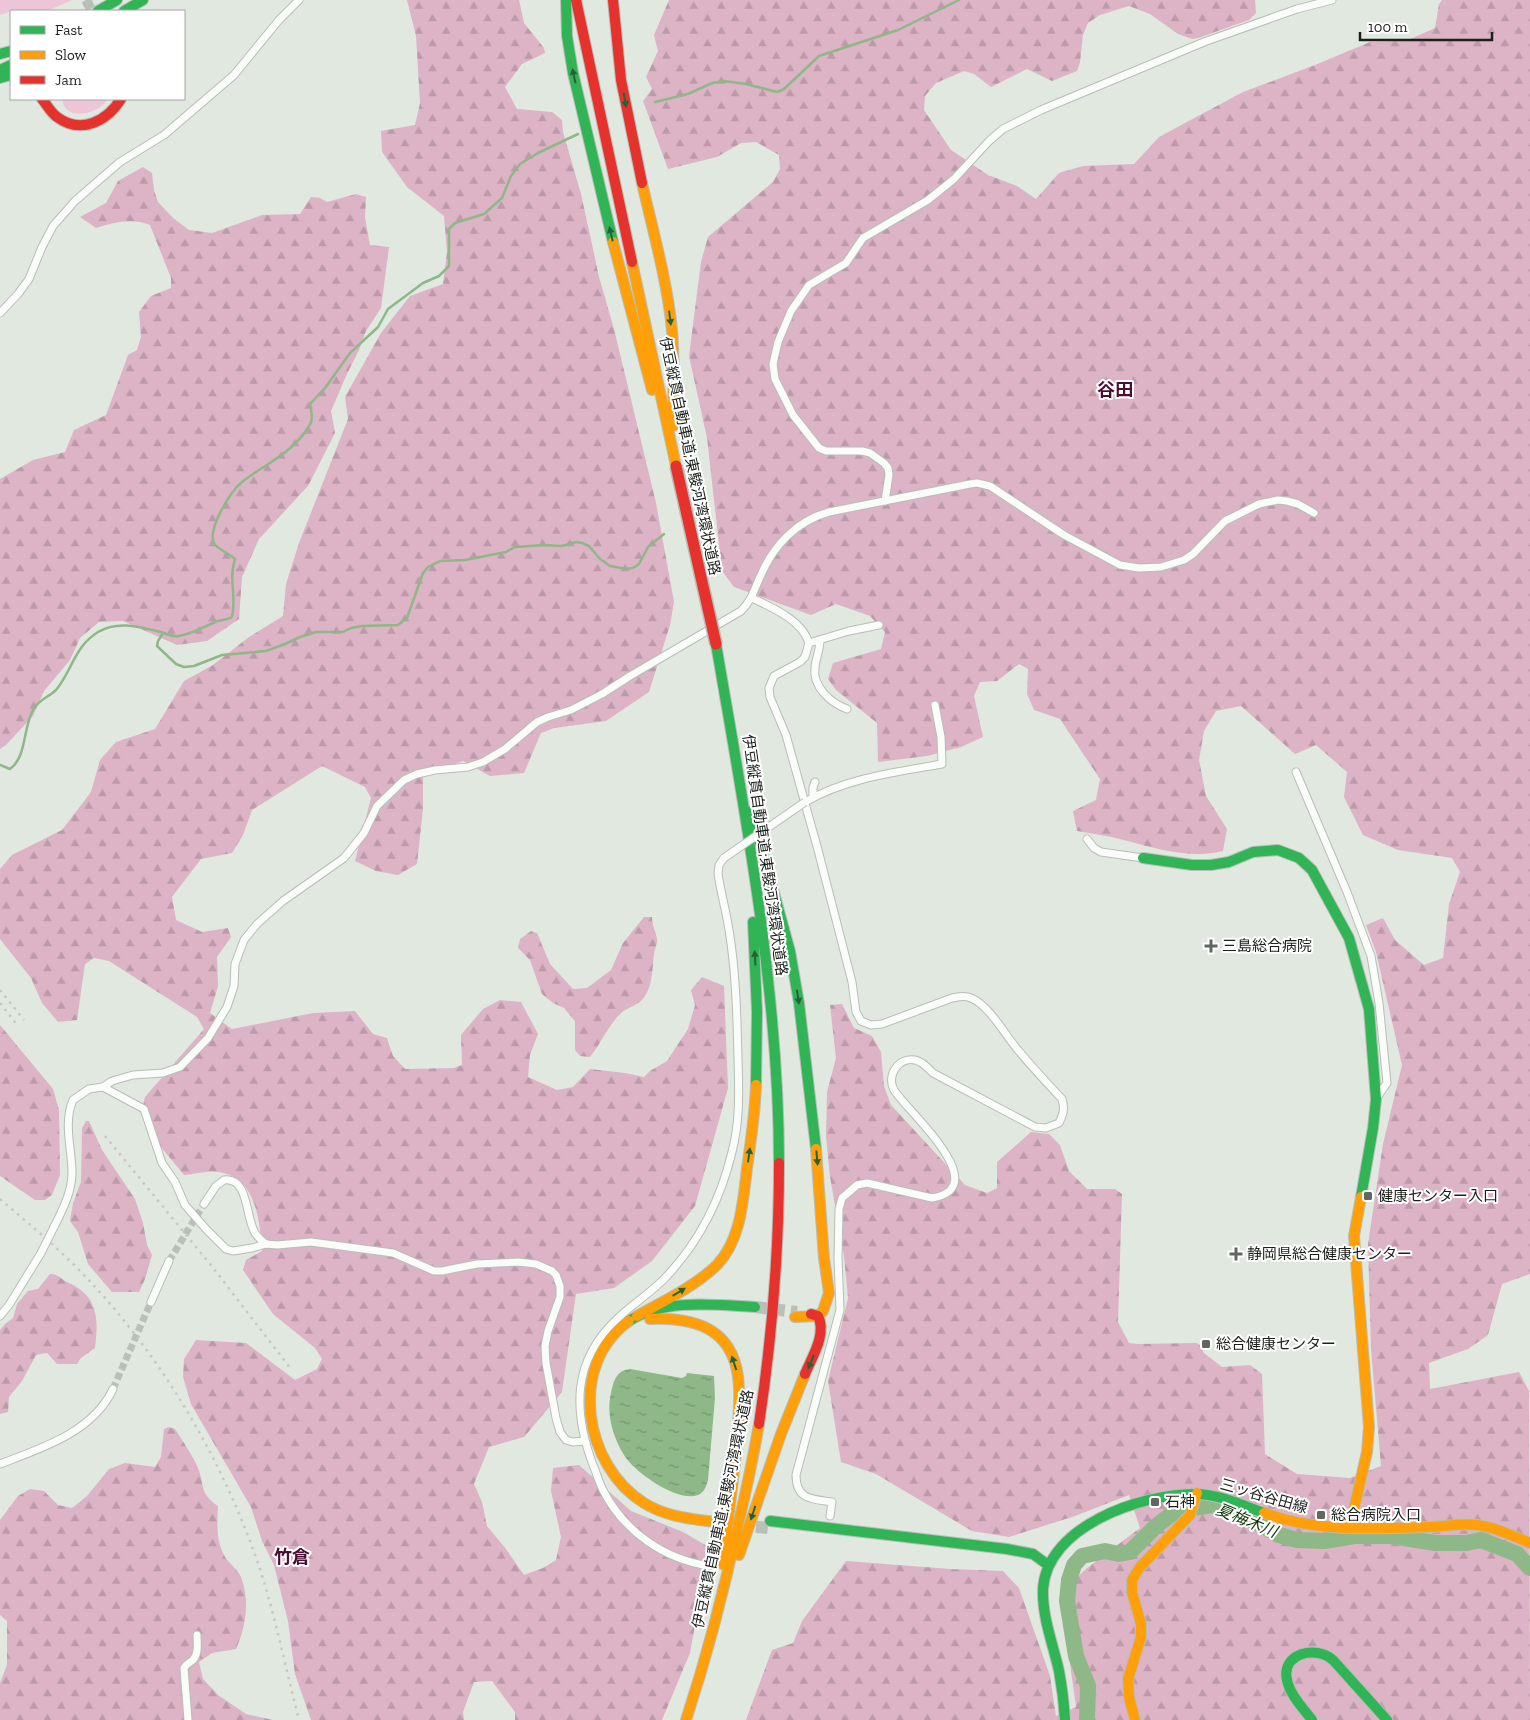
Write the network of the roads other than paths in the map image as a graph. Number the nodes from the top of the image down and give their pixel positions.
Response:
1 (117, 0) edge
2 (143, 0) edge
3 (299, 0) edge
4 (566, 0) edge
5 (576, 0) edge
6 (613, 0) edge
7 (1332, 0) edge
8 (100, 10) edge
9 (126, 10) edge
10 (120, 100) edge
11 (49, 104) edge
12 (0, 313) edge
13 (673, 449) junction
14 (885, 501) junction
15 (1314, 513) dead end
16 (752, 598) junction
17 (879, 625) dead end
18 (820, 640) junction
19 (809, 643) junction
20 (935, 706) dead end
21 (847, 710) dead end
22 (1296, 772) dead end
23 (740, 781) junction
24 (816, 782) dead end
25 (813, 797) junction
26 (805, 802) junction
27 (1087, 839) dead end
28 (750, 852) junction
29 (1143, 858) joint
30 (102, 1087) junction
31 (1376, 1099) junction
32 (204, 1204) tunnel mouth
33 (266, 1244) junction
34 (169, 1261) tunnel mouth
35 (150, 1302) tunnel mouth
36 (796, 1314) tunnel mouth
37 (0, 1316) edge
38 (637, 1316) junction
39 (818, 1316) junction
40 (650, 1319) junction
41 (113, 1389) tunnel mouth
42 (584, 1441) junction
43 (0, 1464) edge
44 (1197, 1495) junction
45 (830, 1516) dead end
46 (769, 1525) tunnel mouth
47 (1350, 1526) junction
48 (1530, 1543) edge
49 (1048, 1565) junction
50 (709, 1566) dead end
51 (718, 1617) junction
52 (197, 1635) dead end
53 (698, 1687) junction
54 (188, 1720) edge
55 (686, 1720) edge
56 (1065, 1720) edge
57 (1135, 1720) edge
58 (1312, 1720) edge
59 (1388, 1720) edge

1 - 8 main road
2 - 9 main road
3 - 12 street
13 -> 4 main road
5 - 13 main road, 伊豆縦貫自動車道;東駿河湾環状道路
6 -> 13 main road
7 - 14 street
10 - 11 main road
13 - 23 main road, 伊豆縦貫自動車道;東駿河湾環状道路, bridge
14 - 15 street
14 - 16 street
16 - 19 street
16 - 30 street
17 - 18 street
18 - 19 street
18 - 21 street
19 - 26 street
20 - 25 street
22 - 31 street
23 - 28 main road, 伊豆縦貫自動車道;東駿河湾環状道路
23 -> 39 main road
24 - 25 street
25 - 26 street
26 - 42 street, bridge
26 - 45 street
27 - 29 street
38 -> 28 main road
28 - 51 main road, 伊豆縦貫自動車道;東駿河湾環状道路
29 - 31 main road
30 - 33 street
30 - 37 street, bridge
31 - 47 main road
32 - 33 street
33 - 42 street
34 - 35 street
36 - 39 main road
38 - 40 main road
38 - 40 main road
39 -> 51 main road
53 -> 40 main road
41 - 43 street
42 - 50 street
44 - 47 main road, 三ッ谷谷田線
44 - 49 main road, 三ッ谷谷田線
44 - 57 main road
46 - 49 main road
47 - 48 main road, 三ッ谷谷田線
49 - 56 main road, 三ッ谷谷田線
51 - 53 main road, 伊豆縦貫自動車道;東駿河湾環状道路
52 - 54 street
53 - 55 main road, 伊豆縦貫自動車道;東駿河湾環状道路
58 - 59 main road

